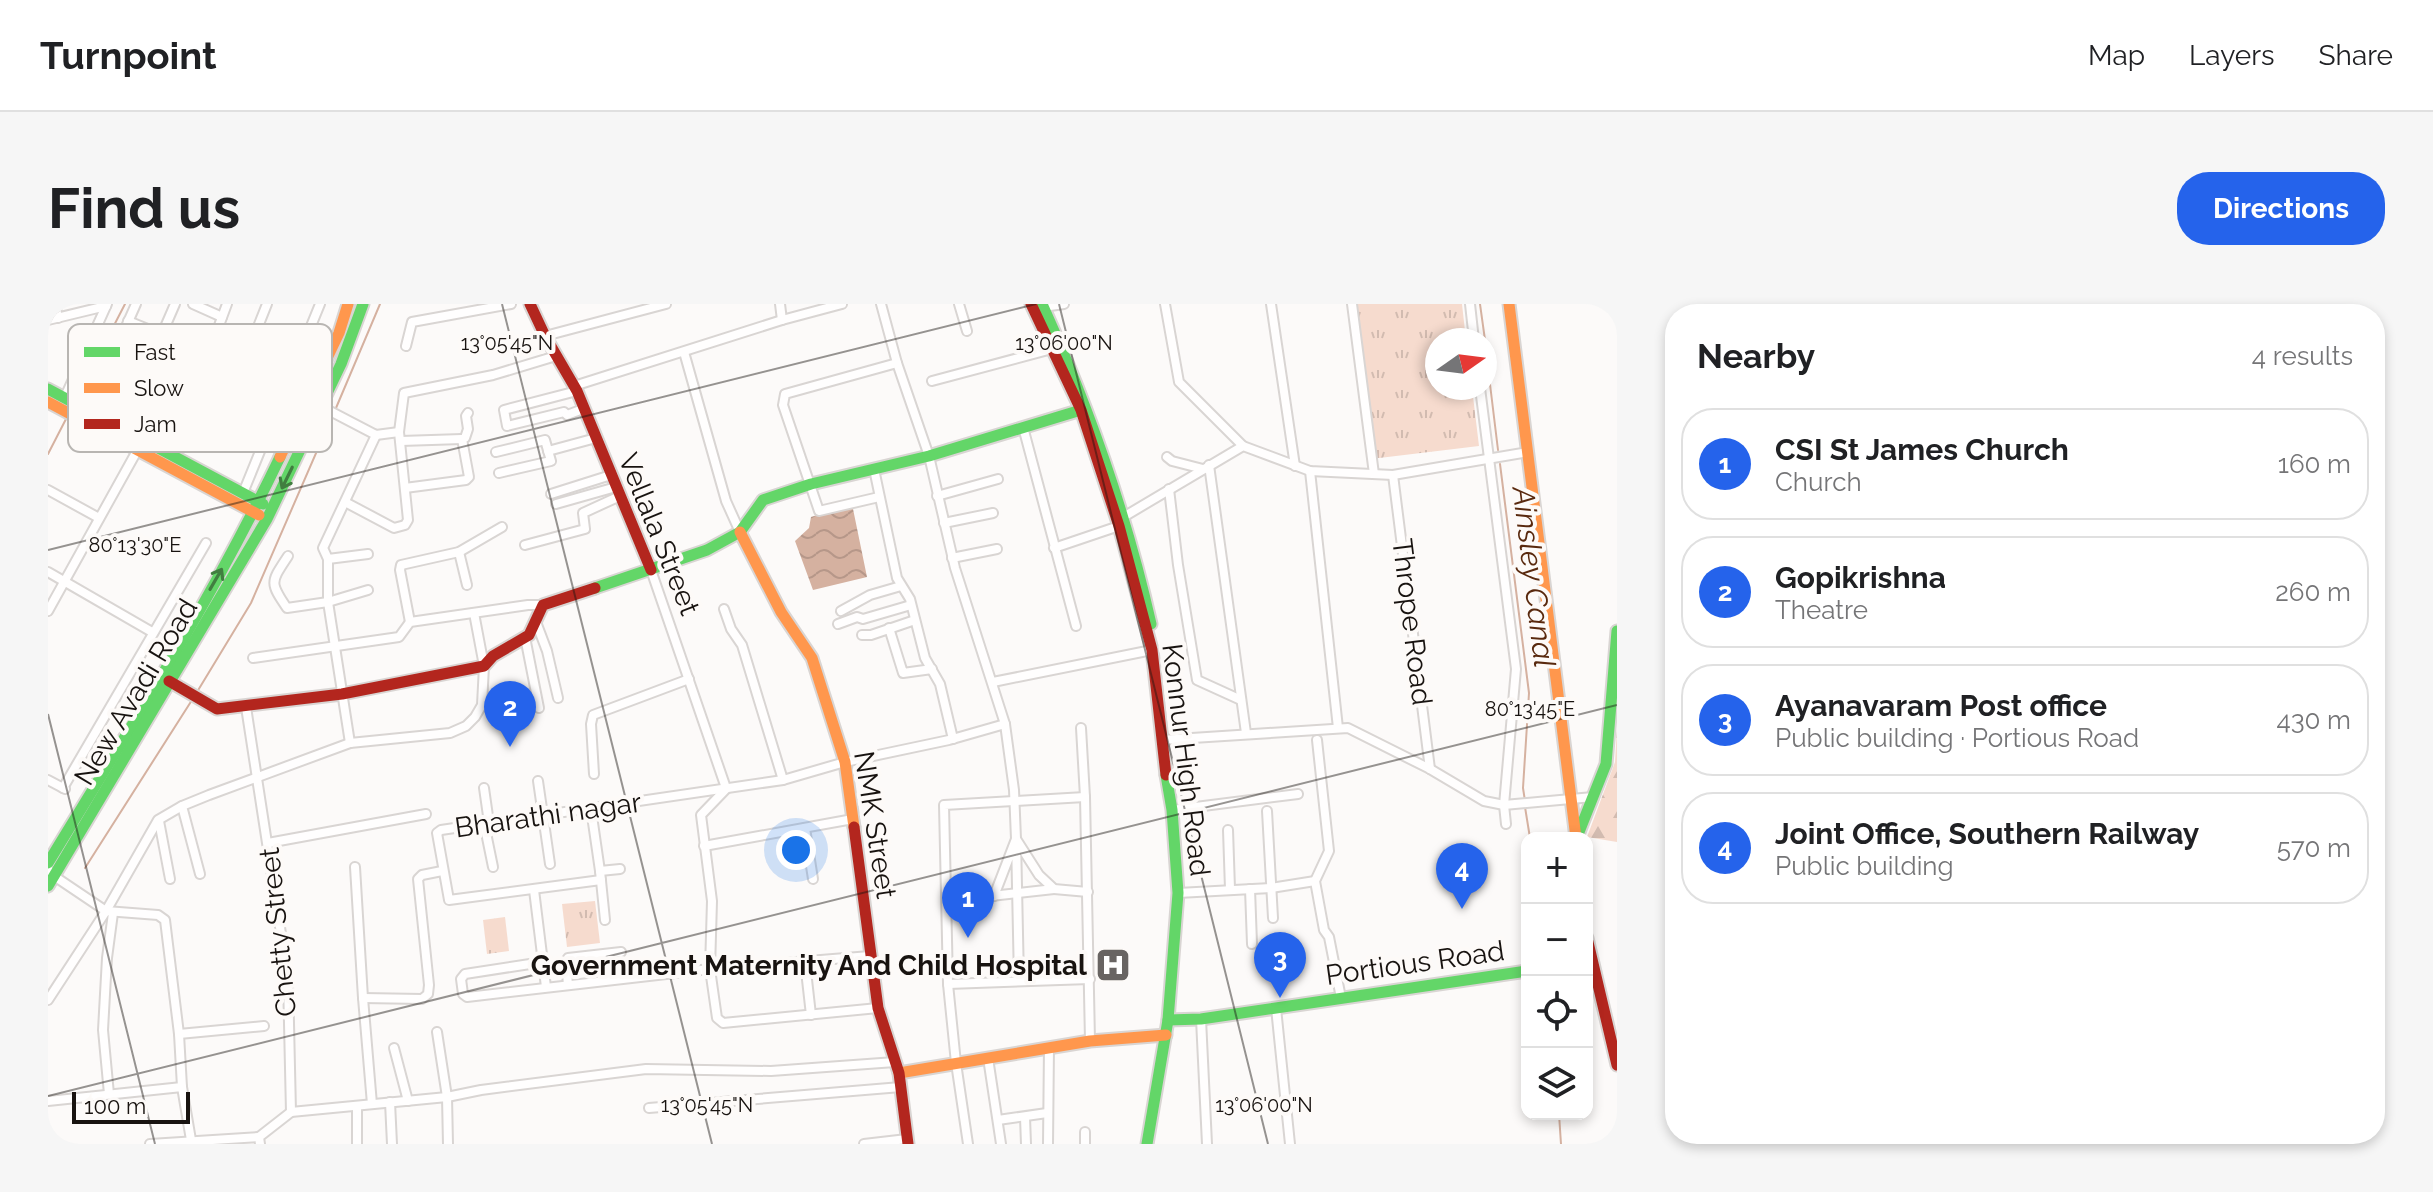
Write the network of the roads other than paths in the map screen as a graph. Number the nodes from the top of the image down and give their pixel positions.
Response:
1 (55, 304) edge
2 (136, 304) edge
3 (175, 304) edge
4 (193, 304) edge
5 (227, 304) edge
6 (267, 304) edge
7 (320, 304) edge
8 (348, 304) edge
9 (363, 304) edge
10 (511, 304) edge
11 (530, 304) edge
12 (666, 304) edge
13 (780, 304) edge
14 (842, 304) edge
15 (881, 304) edge
16 (959, 304) edge
17 (1064, 304) edge
18 (1165, 304) edge
19 (1271, 304) edge
20 (1352, 304) edge
21 (1470, 304) edge
22 (1509, 304) edge
23 (106, 305) edge
24 (1039, 305) edge
25 (93, 306) edge
26 (646, 306) edge
27 (222, 317) junction
28 (53, 319) edge
29 (782, 320) junction
30 (128, 321) junction
31 (127, 324) edge
32 (136, 324) edge
33 (166, 324) edge
34 (219, 324) edge
35 (259, 324) edge
36 (312, 324) edge
37 (1473, 328) edge
38 (967, 331) dead end
39 (545, 336) junction
40 (406, 346) dead end
41 (332, 347) edge
42 (1052, 349) junction
43 (684, 352) junction
44 (556, 356) junction
45 (897, 363) junction
46 (932, 381) dead end
47 (332, 383) edge
48 (576, 388) junction
49 (48, 389) edge
50 (1482, 400) edge
51 (48, 402) edge
52 (68, 402) edge
53 (68, 405) edge
54 (583, 409) junction
55 (1081, 410) junction
56 (332, 412) edge
57 (468, 413) dead end
58 (1023, 427) junction
59 (376, 435) junction
60 (400, 437) junction
61 (596, 438) junction
62 (462, 439) junction
63 (1243, 446) junction
64 (548, 451) junction
65 (136, 452) edge
66 (144, 452) edge
67 (163, 452) edge
68 (260, 452) edge
69 (282, 452) edge
70 (299, 452) edge
71 (496, 452) dead end
72 (1528, 452) junction
73 (929, 456) junction
74 (1167, 457) dead end
75 (1489, 459) junction
76 (1295, 466) junction
77 (1206, 467) junction
78 (874, 469) junction
79 (1310, 471) junction
80 (499, 473) dead end
81 (1374, 474) junction
82 (611, 475) junction
83 (1393, 475) junction
84 (998, 479) dead end
85 (811, 484) junction
86 (405, 488) junction
87 (1169, 489) junction
88 (48, 490) edge
89 (618, 492) junction
90 (243, 493) junction
91 (551, 494) dead end
92 (937, 496) junction
93 (879, 497) junction
94 (345, 502) junction
95 (556, 504) dead end
96 (257, 507) junction
97 (993, 513) dead end
98 (270, 514) junction
99 (99, 518) junction
100 (1122, 521) junction
101 (944, 523) junction
102 (502, 527) dead end
103 (740, 532) junction
104 (206, 543) dead end
105 (525, 545) dead end
106 (1054, 548) junction
107 (997, 549) dead end
108 (459, 552) junction
109 (368, 554) dead end
110 (288, 556) dead end
111 (952, 558) junction
112 (328, 559) junction
113 (651, 570) junction
114 (48, 572) edge
115 (64, 581) junction
116 (467, 585) dead end
117 (901, 586) junction
118 (368, 590) dead end
119 (328, 602) junction
120 (543, 605) junction
121 (911, 605) junction
122 (724, 609) dead end
123 (48, 611) edge
124 (841, 611) dead end
125 (474, 613) junction
126 (915, 620) junction
127 (410, 622) junction
128 (536, 622) junction
129 (838, 624) dead end
130 (1076, 626) dead end
131 (889, 628) junction
132 (1617, 631) edge
133 (152, 632) junction
134 (862, 635) dead end
135 (525, 637) junction
136 (335, 646) junction
137 (1152, 650) junction
138 (253, 658) dead end
139 (484, 666) junction
140 (932, 669) junction
141 (689, 679) junction
142 (169, 681) junction
143 (993, 682) junction
144 (342, 694) junction
145 (558, 698) dead end
146 (1241, 700) junction
147 (246, 707) junction
148 (539, 708) dead end
149 (1005, 724) junction
150 (1081, 728) dead end
151 (1338, 728) junction
152 (1246, 733) junction
153 (953, 739) junction
154 (1161, 740) junction
155 (1317, 740) dead end
156 (350, 743) junction
157 (845, 762) junction
158 (1430, 769) junction
159 (594, 774) dead end
160 (257, 777) junction
161 (48, 780) edge
162 (783, 780) junction
163 (538, 781) dead end
164 (484, 788) dead end
165 (726, 788) junction
166 (1298, 794) dead end
167 (1085, 797) junction
168 (1593, 797) junction
169 (1571, 799) junction
170 (1014, 800) junction
171 (1504, 805) junction
172 (182, 806) junction
173 (591, 809) junction
174 (1172, 810) junction
175 (1267, 811) dead end
176 (426, 814) dead end
177 (544, 816) junction
178 (853, 819) junction
179 (158, 820) junction
180 (486, 823) junction
181 (1506, 824) dead end
182 (805, 828) junction
183 (1228, 830) dead end
184 (1575, 832) edge
185 (1578, 832) edge
186 (1016, 839) junction
187 (268, 843) junction
188 (704, 846) junction
189 (48, 863) edge
190 (550, 864) dead end
191 (355, 867) dead end
192 (493, 867) dead end
193 (620, 869) dead end
194 (442, 871) junction
195 (200, 874) dead end
196 (601, 876) junction
197 (50, 877) edge
198 (170, 879) dead end
199 (813, 879) dead end
200 (1315, 881) junction
201 (1271, 888) junction
202 (1054, 889) junction
203 (1230, 889) junction
204 (1250, 889) junction
205 (534, 890) junction
206 (1088, 892) junction
207 (1017, 893) junction
208 (1178, 893) junction
209 (994, 896) junction
210 (947, 901) junction
211 (110, 912) junction
212 (1273, 918) dead end
213 (605, 920) dead end
214 (1252, 944) dead end
215 (621, 952) dead end
216 (870, 956) junction
217 (543, 962) junction
218 (805, 962) junction
219 (1593, 963) edge
220 (710, 969) junction
221 (1521, 972) edge
222 (1090, 979) junction
223 (1019, 981) junction
224 (948, 984) junction
225 (568, 985) junction
226 (546, 987) junction
227 (1593, 990) edge
228 (1601, 996) junction
229 (363, 998) junction
230 (1341, 998) junction
231 (48, 1000) edge
232 (878, 1008) junction
233 (1276, 1008) junction
234 (811, 1015) junction
235 (1201, 1019) junction
236 (1168, 1020) junction
237 (264, 1026) dead end
238 (437, 1032) dead end
239 (179, 1034) junction
240 (1166, 1035) junction
241 (1090, 1041) junction
242 (1049, 1047) junction
243 (394, 1048) dead end
244 (988, 1058) junction
245 (956, 1063) junction
246 (1617, 1065) edge
247 (897, 1068) junction
248 (182, 1087) junction
249 (901, 1087) junction
250 (109, 1094) junction
251 (447, 1097) junction
252 (48, 1101) edge
253 (408, 1101) junction
254 (390, 1102) junction
255 (372, 1104) junction
256 (357, 1106) junction
257 (649, 1108) dead end
258 (291, 1112) junction
259 (1047, 1113) junction
260 (1025, 1117) junction
261 (998, 1120) junction
262 (1085, 1132) dead end
263 (191, 1140) junction
264 (260, 1141) edge
265 (908, 1142) edge
266 (150, 1144) edge
267 (159, 1144) edge
268 (357, 1144) edge
269 (392, 1144) edge
270 (448, 1144) edge
271 (864, 1144) edge
272 (968, 1144) edge
273 (1001, 1144) edge
274 (1026, 1144) edge
275 (1048, 1144) edge
276 (1085, 1144) edge
277 (1147, 1144) edge
278 (1207, 1144) edge
279 (1290, 1144) edge

1 - 28 street
2 - 30 street
3 - 33 street
4 - 27 street
5 - 27 street
6 - 35 street
7 - 36 street
8 - 41 street, New Avadi Road
9 - 47 street, New Avadi Road
10 - 40 street
11 - 39 street, Vellala Street
12 - 26 street
13 - 29 street
14 - 29 street
15 - 45 street
16 - 38 street
17 - 24 street
18 - 63 street
19 - 76 street
20 - 81 street
21 - 37 street
22 - 72 street
23 - 25 street
24 - 42 street, Konnur High Road
24 - 100 street
25 - 28 street
26 - 39 street
27 - 34 street
29 - 43 street
30 - 31 street
30 - 32 street
39 - 44 street, Vellala Street
42 - 46 street
42 - 55 street, Konnur High Road
43 - 48 street
43 - 103 street
44 - 48 street, Vellala Street
44 - 60 street
45 - 73 street
45 - 85 street
48 - 54 street, Vellala Street
48 - 54 street
49 - 52 street
50 - 75 street
51 - 53 street
54 - 61 street, Vellala Street
55 - 58 street
55 - 100 street, Konnur High Road
56 - 59 street
57 - 62 street
58 - 73 street
58 - 106 street
59 - 60 street
59 - 94 street
60 - 62 street
60 - 86 street
61 - 64 street
61 - 82 street, Vellala Street
62 - 86 street
63 - 76 street
63 - 77 street
64 - 71 street
64 - 80 street
65 - 99 street
66 - 96 street
67 - 90 street
68 - 90 street
69 - 96 street, New Avadi Road
70 -> 98 street, New Avadi Road
72 - 75 street
72 - 169 street
73 - 78 street
73 - 92 street
74 - 77 street
75 - 83 street
75 - 171 street
76 - 79 street
77 - 87 street
77 - 146 street
78 - 85 street
78 - 93 street
79 - 81 street
79 - 151 street
81 - 83 street
82 - 89 street, Vellala Street
82 - 91 street
83 - 158 street, Thrope Road
84 - 92 street
85 - 93 street
85 - 103 street
86 - 94 street
87 - 100 street
87 - 146 street
88 - 99 street
89 - 95 street
89 - 105 street
89 - 113 street, Vellala Street
90 - 96 street
92 - 101 street
93 - 117 street
94 - 112 street
96 - 98 street
189 -> 96 street, New Avadi Road
97 - 101 street
98 - 142 street, New Avadi Road
99 - 115 street
100 - 106 street
100 - 137 street, Konnur High Road
101 - 111 street
102 - 108 street
103 - 113 street
103 - 157 street, NMK Street
104 - 133 street
106 - 130 street
107 - 111 street
108 - 116 street
108 - 127 street
109 - 112 street
110 - 119 street
111 - 143 street
112 - 119 street
113 - 120 street
113 - 141 street, Vellala Street
114 - 115 street
115 - 123 street
115 - 133 street
117 - 121 street
117 - 124 street
118 - 119 street
119 - 136 street
120 - 125 street
120 - 128 street
121 - 126 street
121 - 129 street
122 - 162 street
125 - 127 street
125 - 139 street
126 - 131 street
126 - 140 street
127 - 136 street
128 - 135 street
128 - 145 street
131 - 134 street
131 - 140 street
132 - 168 street
133 - 161 street
135 - 139 street
135 - 148 street
136 - 138 street
136 - 144 street
137 - 143 street
137 - 154 street, Konnur High Road
139 - 144 street
139 - 156 street
140 - 153 street
141 - 159 street
141 - 165 street, Vellala Street
142 - 147 street
142 - 197 street, New Avadi Road
143 - 149 street
144 - 147 street
144 - 156 street
146 - 152 street
147 - 160 street, Chetty Street
149 - 153 street, Bharathi nagar
149 - 170 street
150 - 167 street
151 - 152 street
151 - 158 street
152 - 154 street
153 - 157 street, Bharathi nagar
154 - 174 street, Konnur High Road
155 - 200 street
156 - 160 street
157 - 162 street, Bharathi nagar
157 - 178 street, NMK Street
158 - 171 street
160 - 172 street
160 - 187 street, Chetty Street
162 - 165 street, Bharathi nagar
163 - 177 street
164 - 180 street
165 - 173 street, Bharathi nagar
165 - 188 street
166 - 174 street
167 - 170 street
167 - 206 street
168 - 169 street
168 - 185 street
169 - 171 street
169 - 184 street
170 - 186 street
170 - 210 street
171 - 181 street
172 - 179 street
172 - 195 street
173 - 177 street, Bharathi nagar
173 - 196 street
174 - 208 street, Konnur High Road
175 - 201 street
176 - 187 street
177 - 180 street, Bharathi nagar
177 - 190 street
178 - 182 street
178 - 216 street, NMK Street
179 - 198 street
179 - 211 street
180 - 192 street
180 - 194 street, Bharathi nagar
182 - 188 street
182 - 199 street
183 - 203 street
186 - 202 street
186 - 207 street
186 - 209 street
187 - 258 street, Chetty Street
188 - 220 street
191 - 229 street
193 - 196 street
194 - 205 street, Bharathi nagar
194 - 229 street
196 - 205 street
196 - 213 street
197 - 211 street
200 - 201 street
200 - 230 street
201 - 204 street
201 - 212 street
202 - 206 street
202 - 207 street
203 - 204 street
203 - 208 street
204 - 214 street
205 - 217 street
206 - 222 street
207 - 209 street
207 - 223 street
208 - 236 street, Konnur High Road
209 - 210 street
210 - 224 street
211 - 231 street
211 - 239 street
211 - 250 street
215 - 225 street
216 - 218 street
216 - 232 street, NMK Street
217 - 226 street
217 - 226 street
218 - 220 street
218 - 234 street
219 - 228 street
220 - 225 street
220 - 234 street
221 - 230 street, Portious Road
222 - 223 street
222 - 241 street
223 - 224 street
224 - 245 street
225 - 226 street
227 - 228 street
228 - 246 street
229 - 255 street
230 - 233 street, Portious Road
232 - 234 street
232 - 247 street, NMK Street
233 - 235 street, Portious Road
233 - 279 street
235 - 236 street, Portious Road
235 - 278 street
236 - 240 street, Konnur High Road
237 - 239 street
238 - 251 street
239 - 248 street
240 - 241 street
240 - 277 street, Konnur High Road
241 - 242 street
242 - 244 street
242 - 259 street
243 - 253 street
244 - 245 street
244 - 261 street
245 - 247 street
245 - 272 street
247 - 249 street, NMK Street
247 - 251 street
248 - 250 street
248 - 263 street
249 - 257 street
249 - 265 street, NMK Street
250 - 252 street
251 - 253 street
251 - 270 street
253 - 254 street
254 - 255 street
254 - 269 street
255 - 256 street
256 - 258 street
256 - 268 street
258 - 264 street
259 - 260 street
259 - 275 street
260 - 261 street
260 - 274 street
261 - 273 street
262 - 276 street
263 - 264 street
263 - 267 street
265 - 271 street
266 - 267 street

